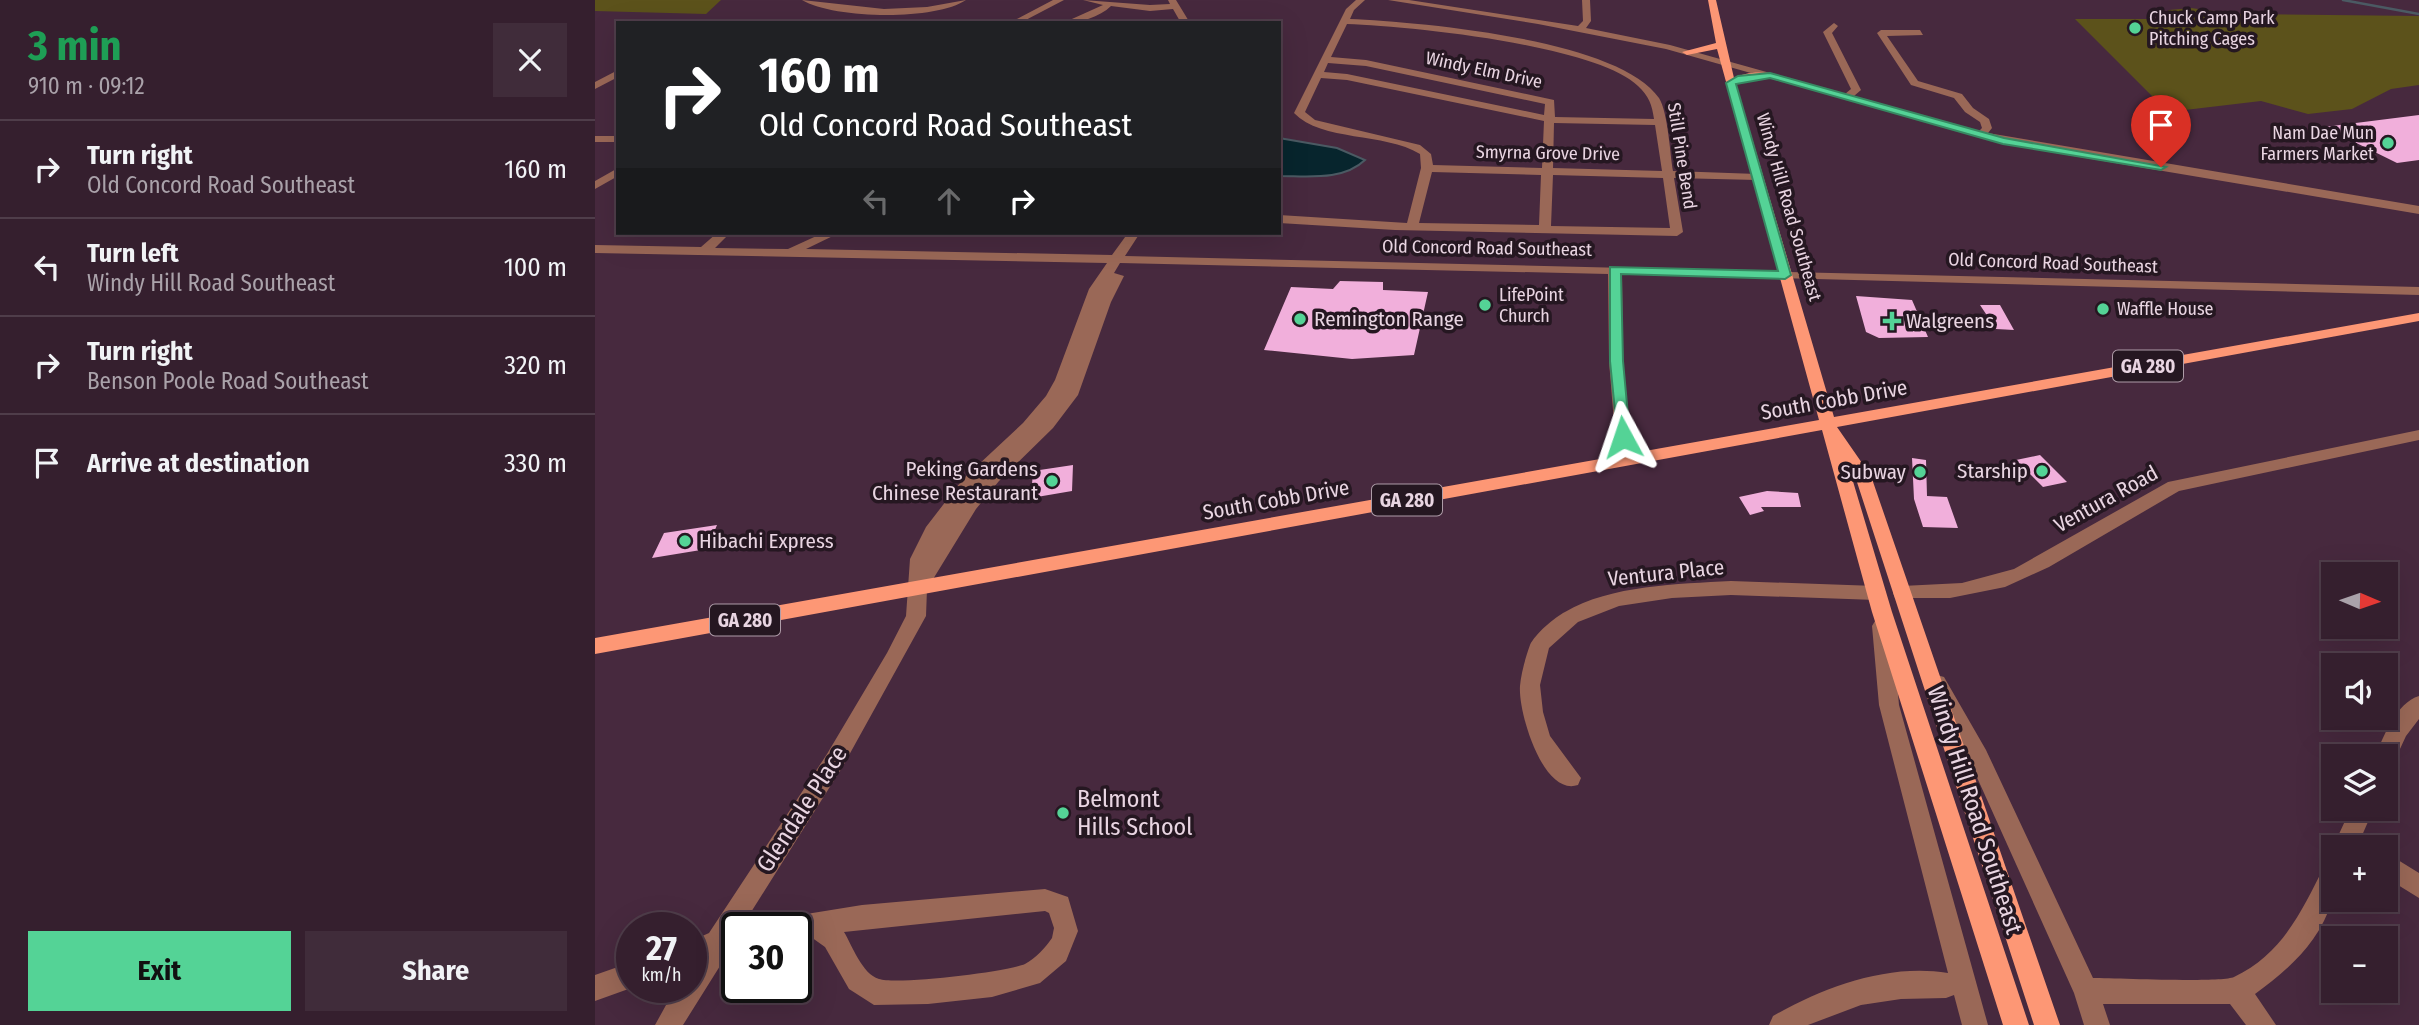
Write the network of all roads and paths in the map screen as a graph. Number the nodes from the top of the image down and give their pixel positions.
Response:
1 (806, 0) edge
2 (962, 0) edge
3 (1060, 0) edge
4 (1087, 0) edge
5 (1361, 0) edge
6 (1392, 0) edge
7 (1461, 0) edge
8 (1586, 0) edge
9 (1712, 0) edge
10 (1109, 3) junction
11 (1174, 3) edge
12 (1450, 8) junction
13 (1017, 21) edge
14 (1072, 21) edge
15 (1185, 21) edge
16 (1345, 21) junction
17 (1834, 26) dead end
18 (1581, 28) junction
19 (1920, 33) dead end
20 (1722, 45) junction
21 (1687, 52) junction
22 (1327, 60) junction
23 (1725, 63) junction
24 (616, 74) edge
25 (1319, 75) junction
26 (1770, 76) junction
27 (1731, 83) junction
28 (595, 86) edge
29 (1856, 90) junction
30 (1845, 98) junction
31 (1909, 107) dead end
32 (1548, 120) junction
33 (1659, 122) junction
34 (1980, 136) junction
35 (595, 139) edge
36 (616, 139) edge
37 (1427, 168) junction
38 (1546, 170) junction
39 (616, 173) edge
40 (1668, 173) junction
41 (1756, 174) junction
42 (595, 186) edge
43 (2419, 210) edge
44 (1281, 219) edge
45 (1412, 226) junction
46 (1545, 229) junction
47 (722, 235) edge
48 (828, 235) edge
49 (1138, 235) edge
50 (595, 249) edge
51 (704, 251) junction
52 (788, 252) junction
53 (1121, 260) junction
54 (1615, 270) junction
55 (1785, 275) junction
56 (2419, 291) edge
57 (2419, 317) edge
58 (1828, 425) junction
59 (2419, 435) edge
60 (1625, 460) junction
61 (919, 587) junction
62 (1902, 593) junction
63 (1879, 602) junction
64 (595, 646) edge
65 (1929, 670) junction
66 (2419, 704) edge
67 (2391, 744) edge
68 (1570, 778) dead end
69 (2398, 872) edge
70 (2419, 887) edge
71 (2321, 898) edge
72 (743, 912) edge
73 (804, 926) edge
74 (721, 947) edge
75 (616, 981) edge
76 (1946, 985) dead end
77 (595, 988) edge
78 (2086, 991) junction
79 (2236, 991) junction
80 (668, 1025) edge
81 (1782, 1025) edge
82 (1975, 1025) edge
83 (2016, 1025) edge
84 (2047, 1025) edge
85 (2097, 1025) edge
86 (2263, 1025) edge

1 - 2 street
3 - 13 street
4 - 10 street
5 - 16 street
6 - 12 street
7 - 12 street
8 - 18 street
9 - 20 main road, Windy Hill Road Southeast
10 - 11 street
10 - 14 street
11 - 15 street
12 - 18 street
16 - 22 street
16 - 33 street, Still Pine Bend
17 - 29 street
18 - 21 street
19 - 34 street
20 - 21 main road
20 - 23 main road, Windy Hill Road Southeast
21 - 23 street
22 - 25 street
22 - 32 street, Windy Elm Drive
23 - 26 street
23 - 27 main road, Windy Hill Road Southeast
24 - 28 street
25 - 32 street
25 - 37 street
26 - 27 main road
26 - 30 street
27 - 41 main road, Windy Hill Road Southeast
29 - 30 street
29 - 31 street
30 - 34 street
32 - 33 street
32 - 38 street, Windy Elm Drive
33 - 40 street, Still Pine Bend
34 - 43 street
35 - 36 street
37 - 38 street, Smyrna Grove Drive
37 - 45 street
38 - 40 street, Smyrna Grove Drive
38 - 46 street, Windy Elm Drive
39 - 42 street
40 - 41 street, Smyrna Grove Drive
40 - 46 street, Still Pine Bend
41 - 55 main road, Windy Hill Road Southeast
44 - 45 street, Still Pine Bend
45 - 46 street, Still Pine Bend
47 - 51 street
48 - 52 street
49 - 53 street, Glendale Place
50 - 51 street, Old Concord Road Southeast
51 - 52 street, Old Concord Road Southeast
52 - 53 street, Old Concord Road Southeast
53 - 54 street, Old Concord Road Southeast
53 - 61 street, Glendale Place
54 - 55 street, Old Concord Road Southeast
54 - 60 street
55 - 56 street, Old Concord Road Southeast
55 - 58 main road, Windy Hill Road Southeast
57 - 58 main road, South Cobb Drive / GA 280
58 - 60 main road, South Cobb Drive / GA 280
58 - 62 main road, Windy Hill Road Southeast
58 - 63 main road, Windy Hill Road Southeast
59 - 62 street, Ventura Road
60 - 61 main road, South Cobb Drive / GA 280
61 - 64 main road, South Cobb Drive / GA 280
61 - 72 street, Glendale Place
62 - 65 main road, Windy Hill Road Southeast
63 - 68 street, Ventura Place
63 - 82 street, Windy Hill Road Southeast
63 - 83 main road, Windy Hill Road Southeast
65 - 78 street, Windy Hill Road Southeast
65 - 84 main road, Windy Hill Road Southeast
66 - 67 street
69 - 70 street
71 - 79 street
73 - 73 street
74 - 80 street, Glendale Place
75 - 77 street
76 - 81 street
78 - 79 street
78 - 85 street, Windy Hill Road Southeast
79 - 86 street

